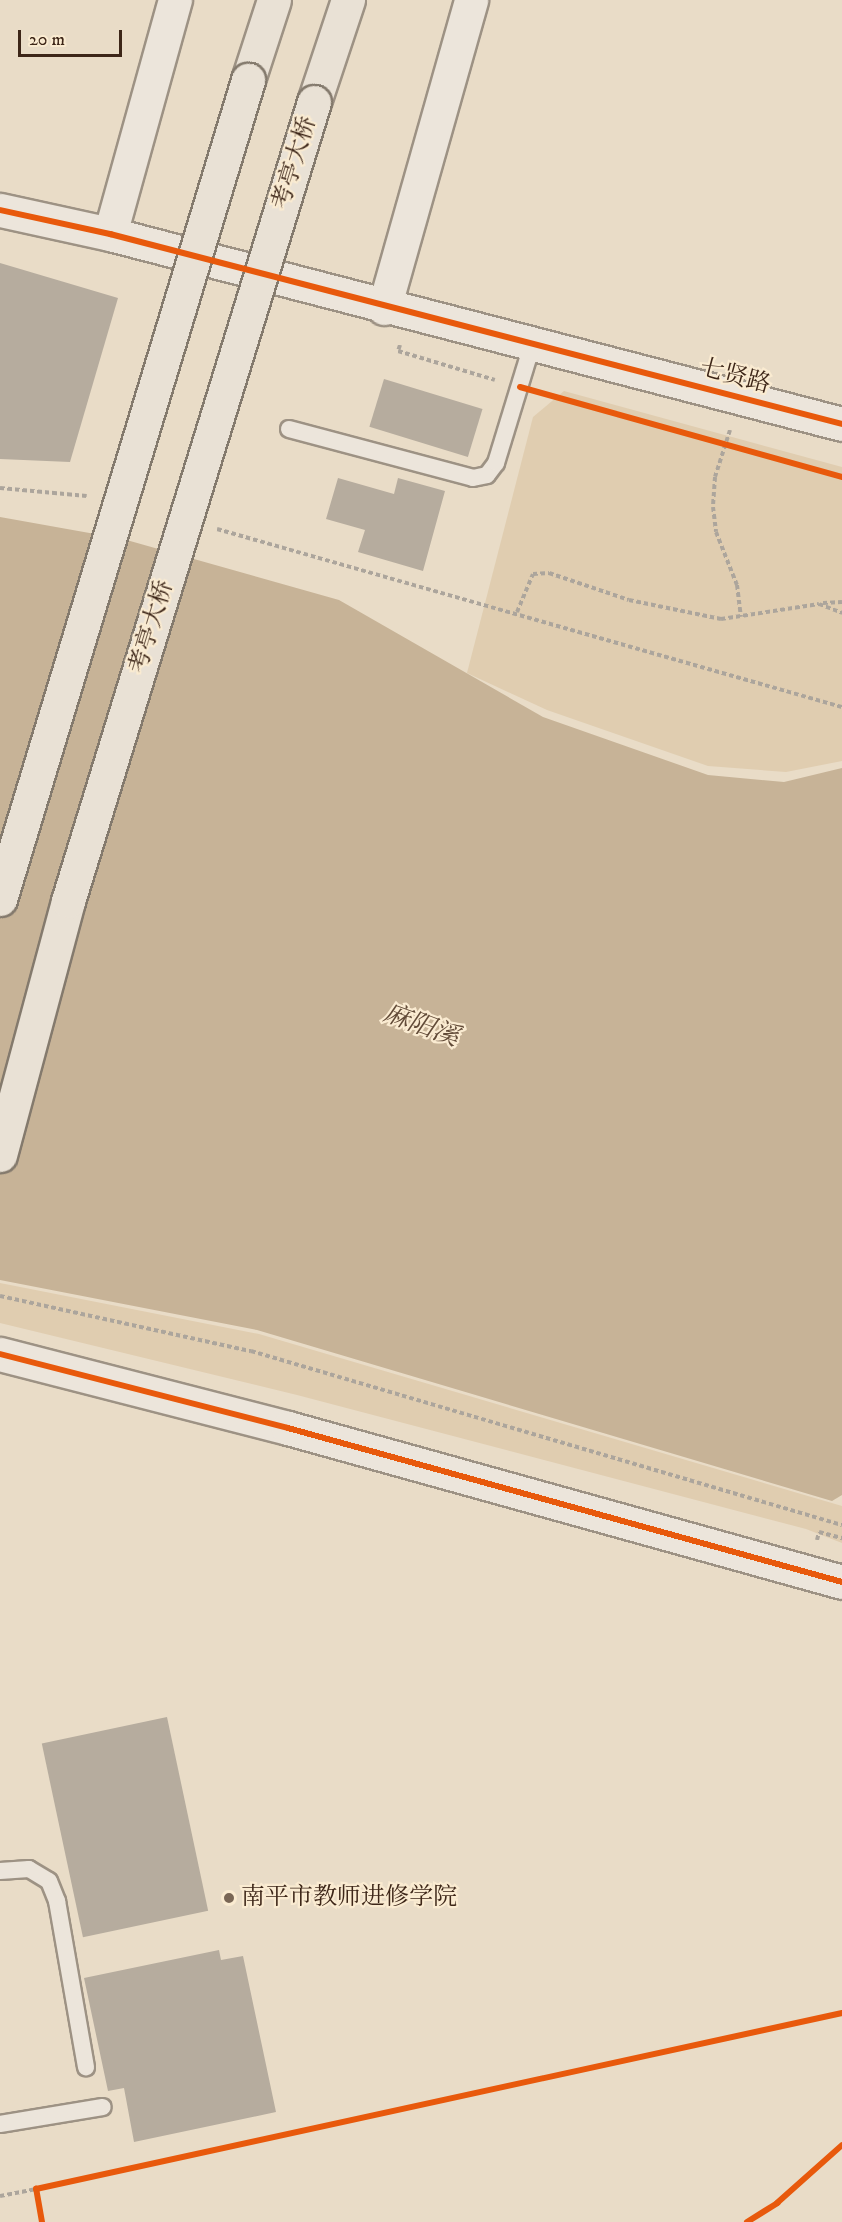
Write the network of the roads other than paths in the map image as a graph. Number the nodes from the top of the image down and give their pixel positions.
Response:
1 (175, 0) edge
2 (274, 0) edge
3 (348, 0) edge
4 (471, 0) edge
5 (0, 210) edge
6 (110, 234) junction
7 (396, 310) junction
8 (532, 345) junction
9 (842, 424) edge
10 (289, 429) dead end
11 (0, 899) edge
12 (0, 1155) edge
13 (0, 1354) edge
14 (842, 1581) edge
15 (0, 1871) edge
16 (86, 2068) dead end
17 (102, 2107) dead end
18 (0, 2124) edge

1 - 6 street
2 - 11 main road, bridge
3 - 12 main road, 考亭大桥, bridge
4 - 7 street
5 - 6 street, 七贤路
6 - 7 street, 七贤路
7 - 8 street, 七贤路
8 - 9 street, 七贤路
8 - 10 lane
13 - 14 street
15 - 16 lane
17 - 18 lane

